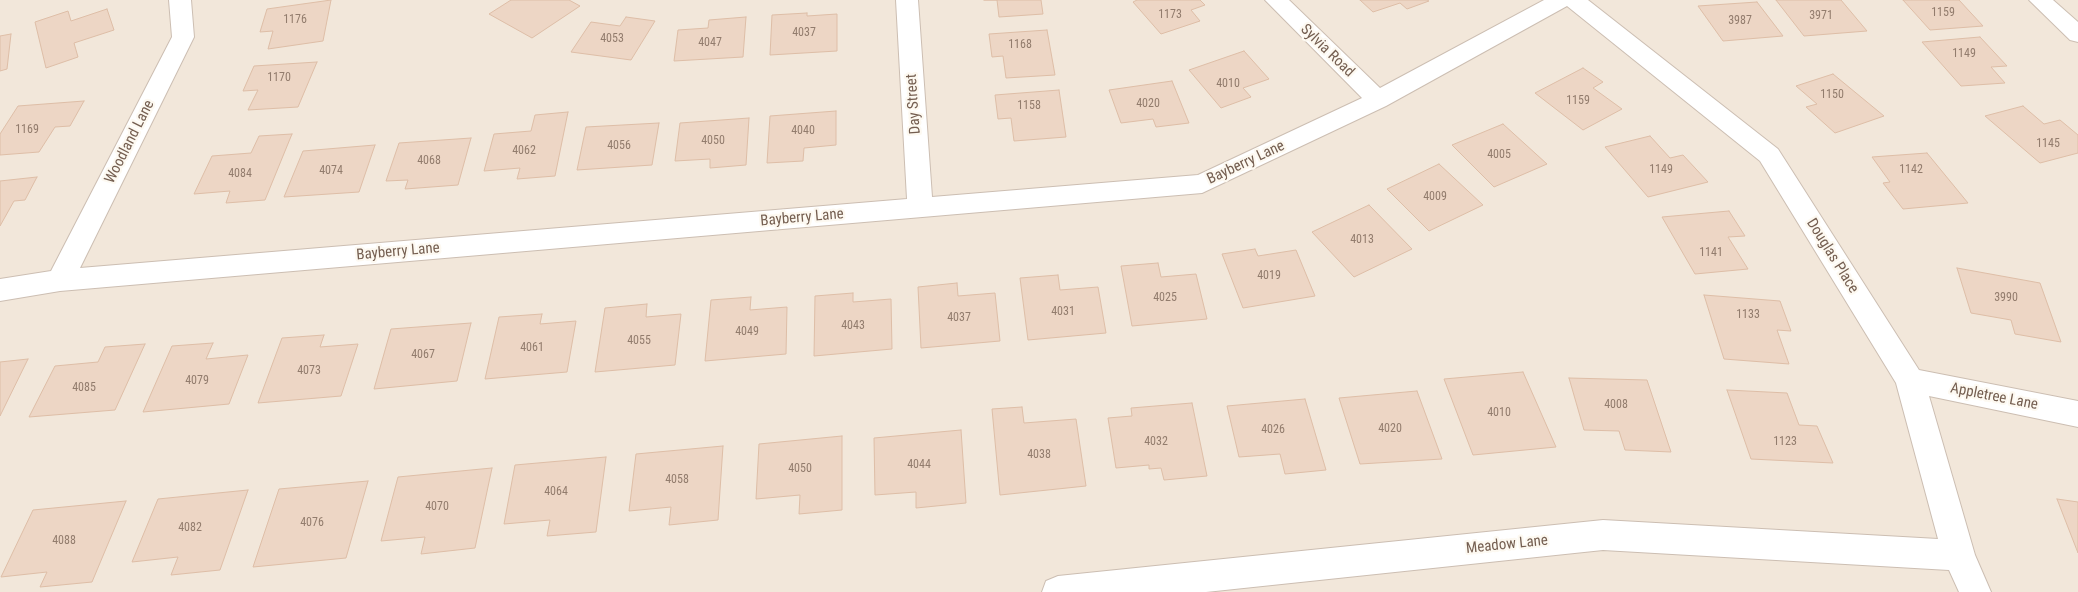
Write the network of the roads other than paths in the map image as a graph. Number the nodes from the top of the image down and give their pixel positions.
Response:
1 (180, 0) edge
2 (907, 0) edge
3 (1276, 0) edge
4 (1561, 0) edge
5 (1574, 0) edge
6 (2040, 0) edge
7 (2078, 35) edge
8 (1378, 100) junction
9 (920, 208) junction
10 (60, 280) junction
11 (0, 290) edge
12 (1910, 380) junction
13 (2078, 414) edge
14 (1959, 555) junction
15 (1058, 592) edge
16 (1974, 592) edge

1 - 10 street, Woodland Lane
2 - 9 street, Day Street
3 - 8 street, Sylvia Road
4 - 8 street, Bayberry Lane
5 - 12 street, Douglas Place
6 - 7 street
8 - 9 street, Bayberry Lane
9 - 10 street, Bayberry Lane
10 - 11 street, Bayberry Lane
12 - 13 street, Appletree Lane
12 - 14 street, Douglas Place
14 - 15 street, Meadow Lane
14 - 16 street, Douglas Place

